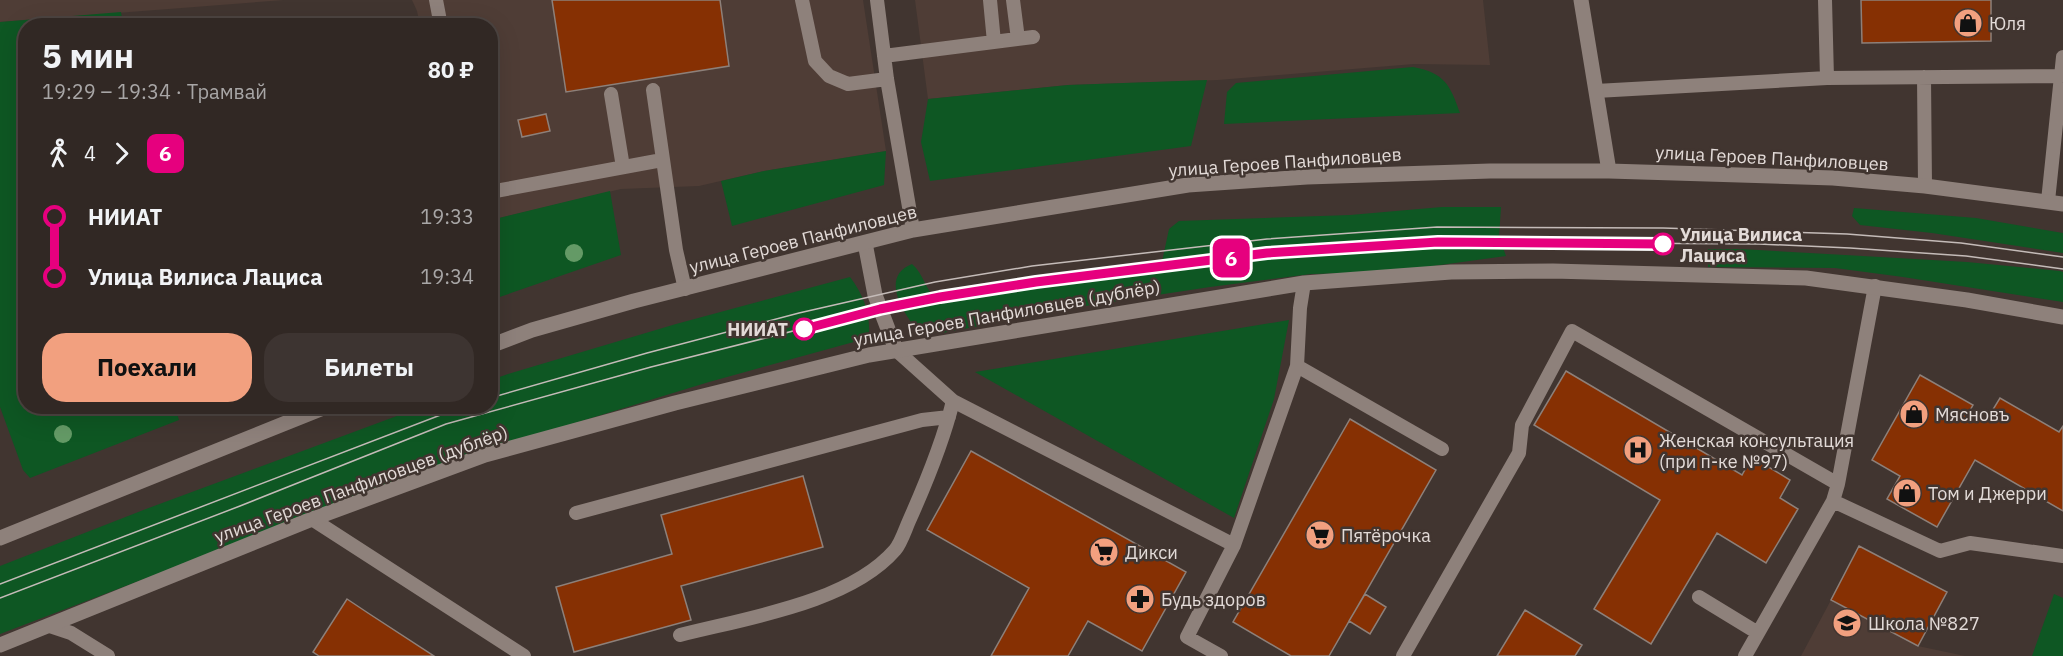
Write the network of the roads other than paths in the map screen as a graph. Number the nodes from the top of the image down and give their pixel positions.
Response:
1 (436, 0) edge
2 (802, 0) edge
3 (877, 0) edge
4 (990, 0) edge
5 (1013, 0) edge
6 (1581, 0) edge
7 (1825, 0) edge
8 (439, 18) edge
9 (1033, 37) dead end
10 (1017, 39) junction
11 (994, 42) junction
12 (884, 56) junction
13 (2063, 57) edge
14 (2060, 76) junction
15 (1924, 77) junction
16 (1827, 78) junction
17 (887, 79) junction
18 (653, 90) dead end
19 (1596, 91) junction
20 (611, 94) dead end
21 (662, 160) junction
22 (623, 167) junction
23 (1609, 171) junction
24 (1925, 186) junction
25 (498, 190) edge
26 (2056, 203) edge
27 (913, 230) junction
28 (865, 243) junction
29 (1304, 283) junction
30 (1875, 286) junction
31 (685, 288) junction
32 (2063, 317) edge
33 (498, 343) edge
34 (896, 350) junction
35 (1297, 366) junction
36 (953, 401) junction
37 (308, 414) edge
38 (949, 417) junction
39 (1442, 449) dead end
40 (1838, 484) junction
41 (1833, 501) junction
42 (576, 513) dead end
43 (312, 519) junction
44 (0, 537) edge
45 (1234, 545) junction
46 (2063, 556) edge
47 (1699, 597) dead end
48 (50, 626) junction
49 (1758, 633) junction
50 (680, 636) dead end
51 (0, 645) edge
52 (108, 656) edge
53 (524, 656) edge
54 (1221, 656) edge
55 (1403, 656) edge
56 (1745, 656) edge

1 - 8 lane
2 - 17 lane
3 - 12 lane
4 - 11 lane
5 - 10 lane
6 - 19 street
7 - 16 lane
9 - 10 lane
10 - 11 lane
11 - 12 lane
12 - 17 lane
13 - 14 lane
14 - 15 lane
14 - 26 lane
15 - 16 lane
15 - 24 lane
16 - 19 lane
17 - 27 lane
18 - 21 lane
19 - 23 street
20 - 22 lane
21 - 22 lane
21 - 31 lane
22 - 25 lane
23 - 24 street, улица Героев Панфиловцев
23 - 27 street, улица Героев Панфиловцев
24 - 26 street, улица Героев Панфиловцев
27 - 28 street, улица Героев Панфиловцев
28 - 31 street, улица Героев Панфиловцев
28 - 34 street
29 - 30 street, улица Героев Панфиловцев (дублёр)
29 - 34 street, улица Героев Панфиловцев (дублёр)
29 - 35 lane
30 - 32 street, улица Героев Панфиловцев (дублёр)
30 - 40 lane
31 - 33 street, улица Героев Панфиловцев
34 - 36 lane
34 - 43 street, улица Героев Панфиловцев (дублёр)
35 - 39 lane
35 - 45 lane
36 - 38 lane
36 - 45 lane
37 - 44 street
38 - 42 lane
38 - 50 lane
40 - 41 lane
40 - 55 lane
41 - 46 lane
41 - 49 lane
43 - 48 street, улица Героев Панфиловцев (дублёр)
43 - 53 lane
45 - 54 lane
47 - 49 lane
48 - 51 street, улица Героев Панфиловцев (дублёр)
48 - 52 lane
49 - 56 lane

